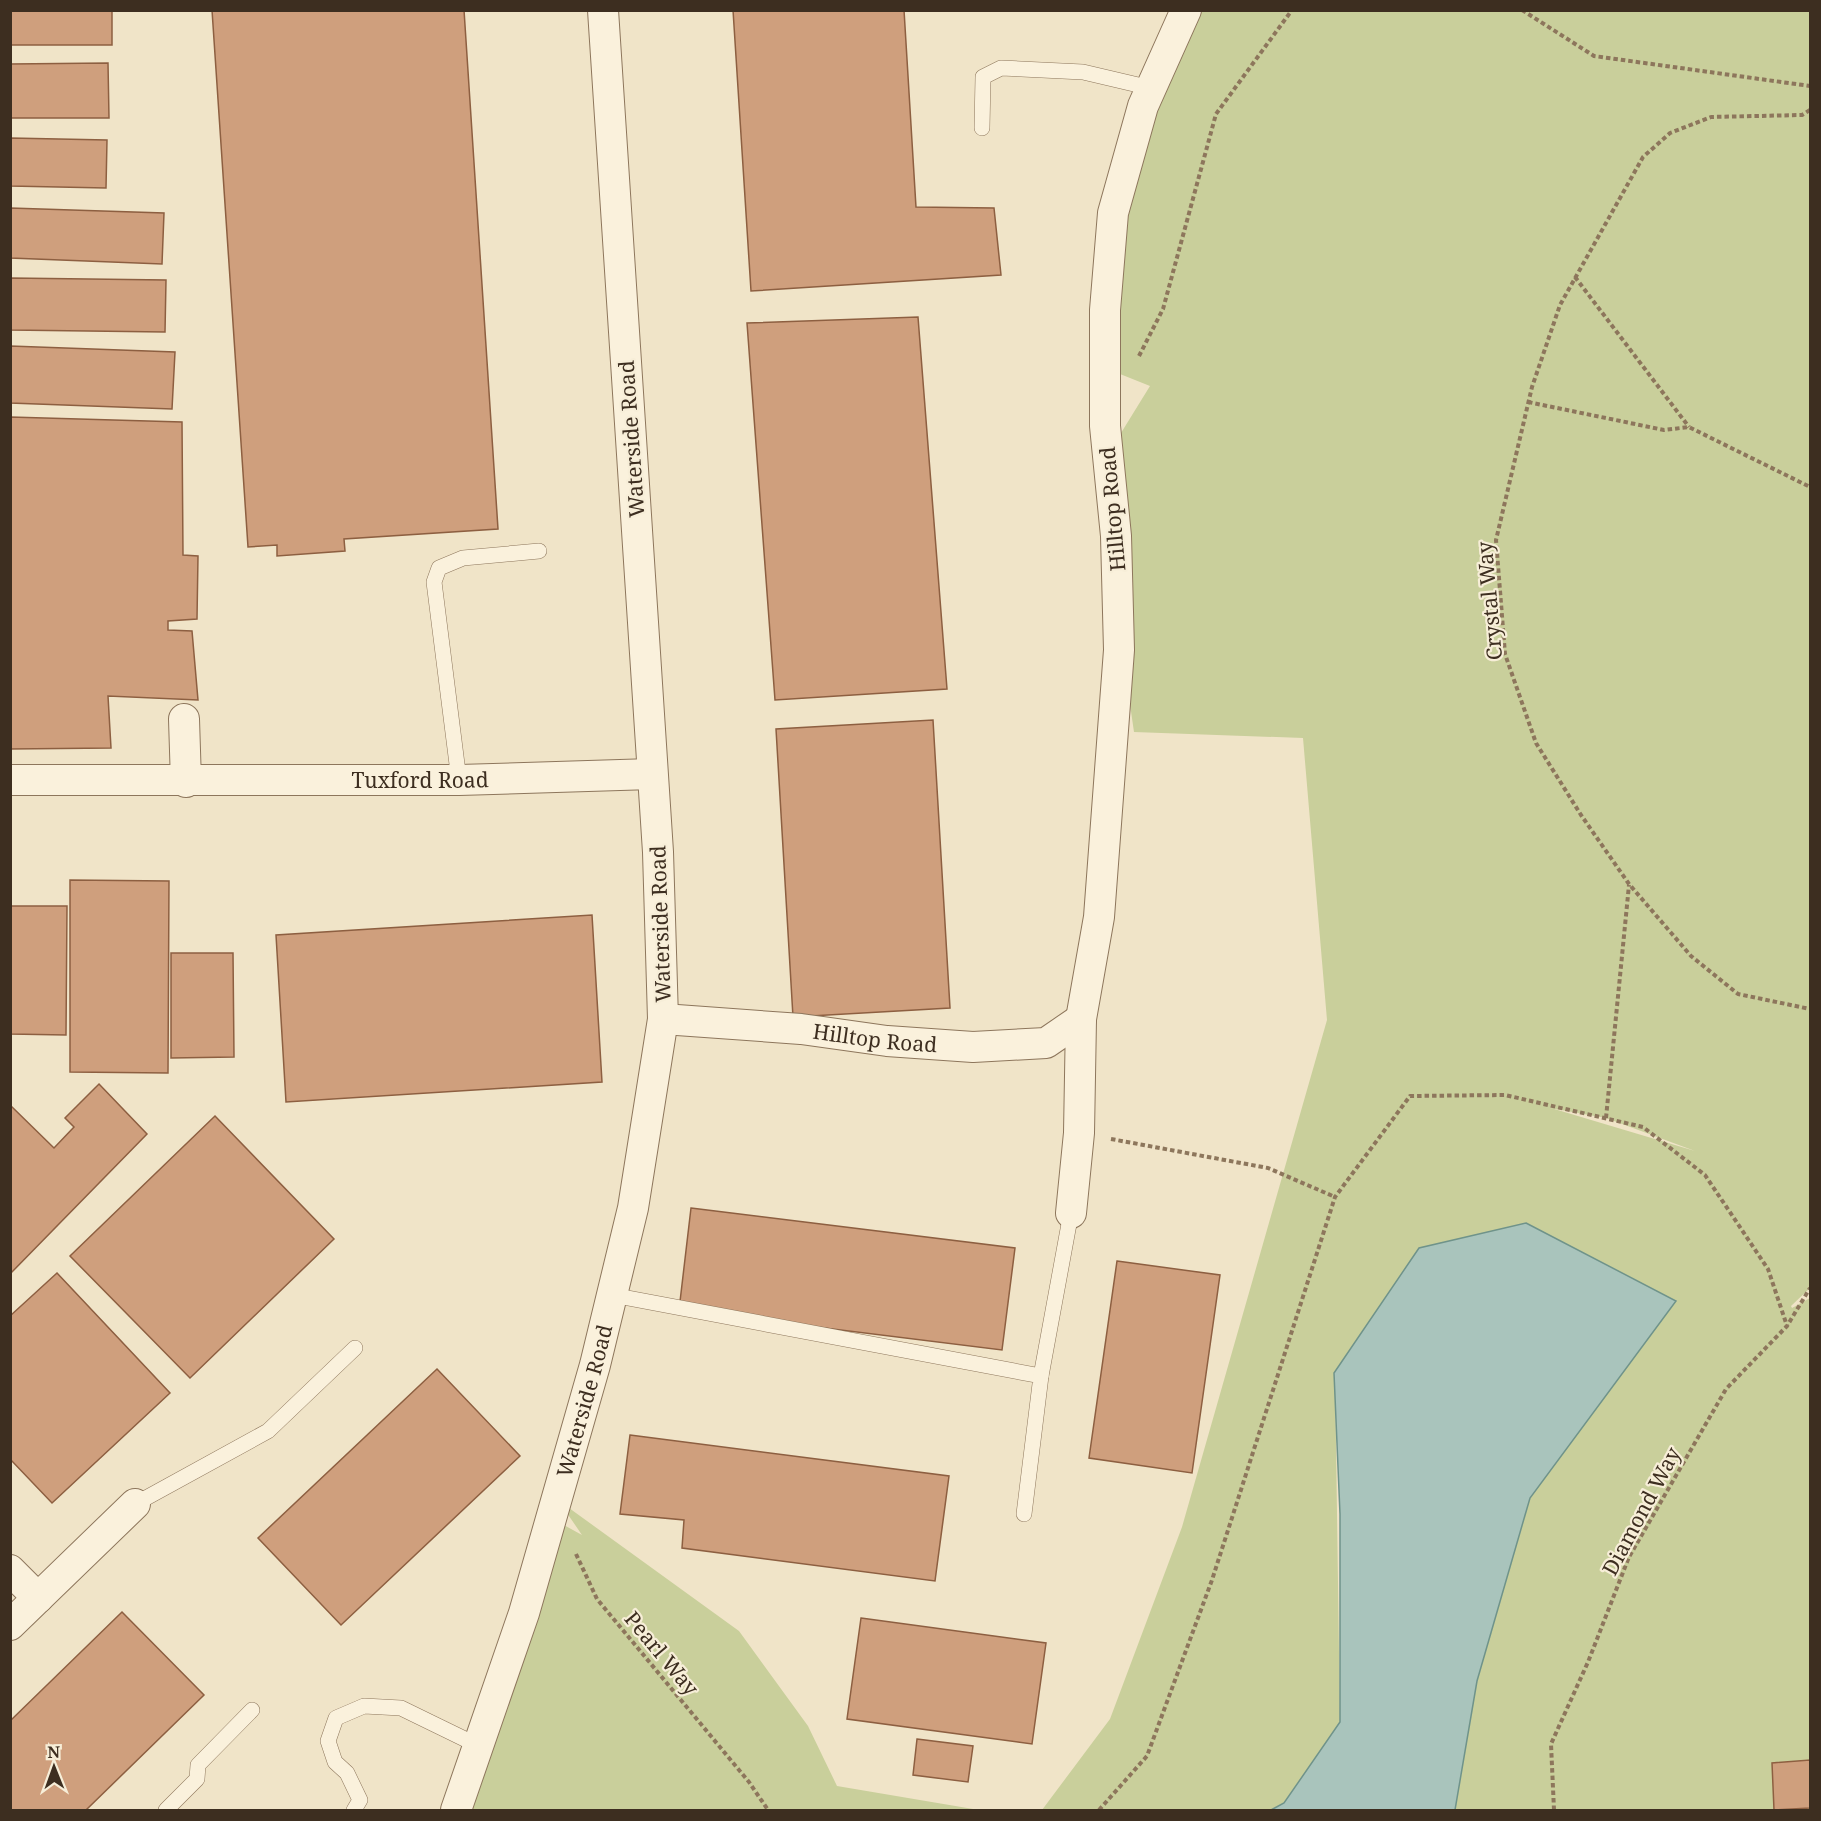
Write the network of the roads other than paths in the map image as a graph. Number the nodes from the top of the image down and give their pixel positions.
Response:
1 (603, 10) edge
2 (1186, 10) edge
3 (1151, 88) junction
4 (982, 128) dead end
5 (539, 551) dead end
6 (184, 719) dead end
7 (652, 774) junction
8 (10, 780) edge
9 (459, 780) junction
10 (186, 782) junction
11 (663, 1019) junction
12 (1082, 1019) junction
13 (1071, 1213) joint
14 (612, 1295) junction
15 (355, 1348) dead end
16 (1041, 1376) junction
17 (135, 1504) joint
18 (1024, 1514) dead end
19 (10, 1570) edge
20 (38, 1598) junction
21 (10, 1625) edge
22 (252, 1710) dead end
23 (478, 1746) junction
24 (166, 1810) edge
25 (354, 1810) edge
26 (456, 1810) edge

1 - 7 street, Waterside Road
2 - 3 street, Hilltop Road
3 - 4 lane
3 - 12 street, Hilltop Road
5 - 9 lane
6 - 10 street
7 - 9 street, Tuxford Road
7 - 11 street, Waterside Road
8 - 10 street, Tuxford Road
9 - 10 street, Tuxford Road
11 - 12 street, Hilltop Road
11 - 14 street, Waterside Road
12 - 13 street, Hilltop Road
13 - 16 lane
14 - 16 lane
14 - 23 street, Waterside Road
15 - 17 lane
16 - 18 lane
17 - 20 street
19 - 20 street
20 - 21 street
22 - 24 lane
23 - 25 lane
23 - 26 street, Waterside Road

